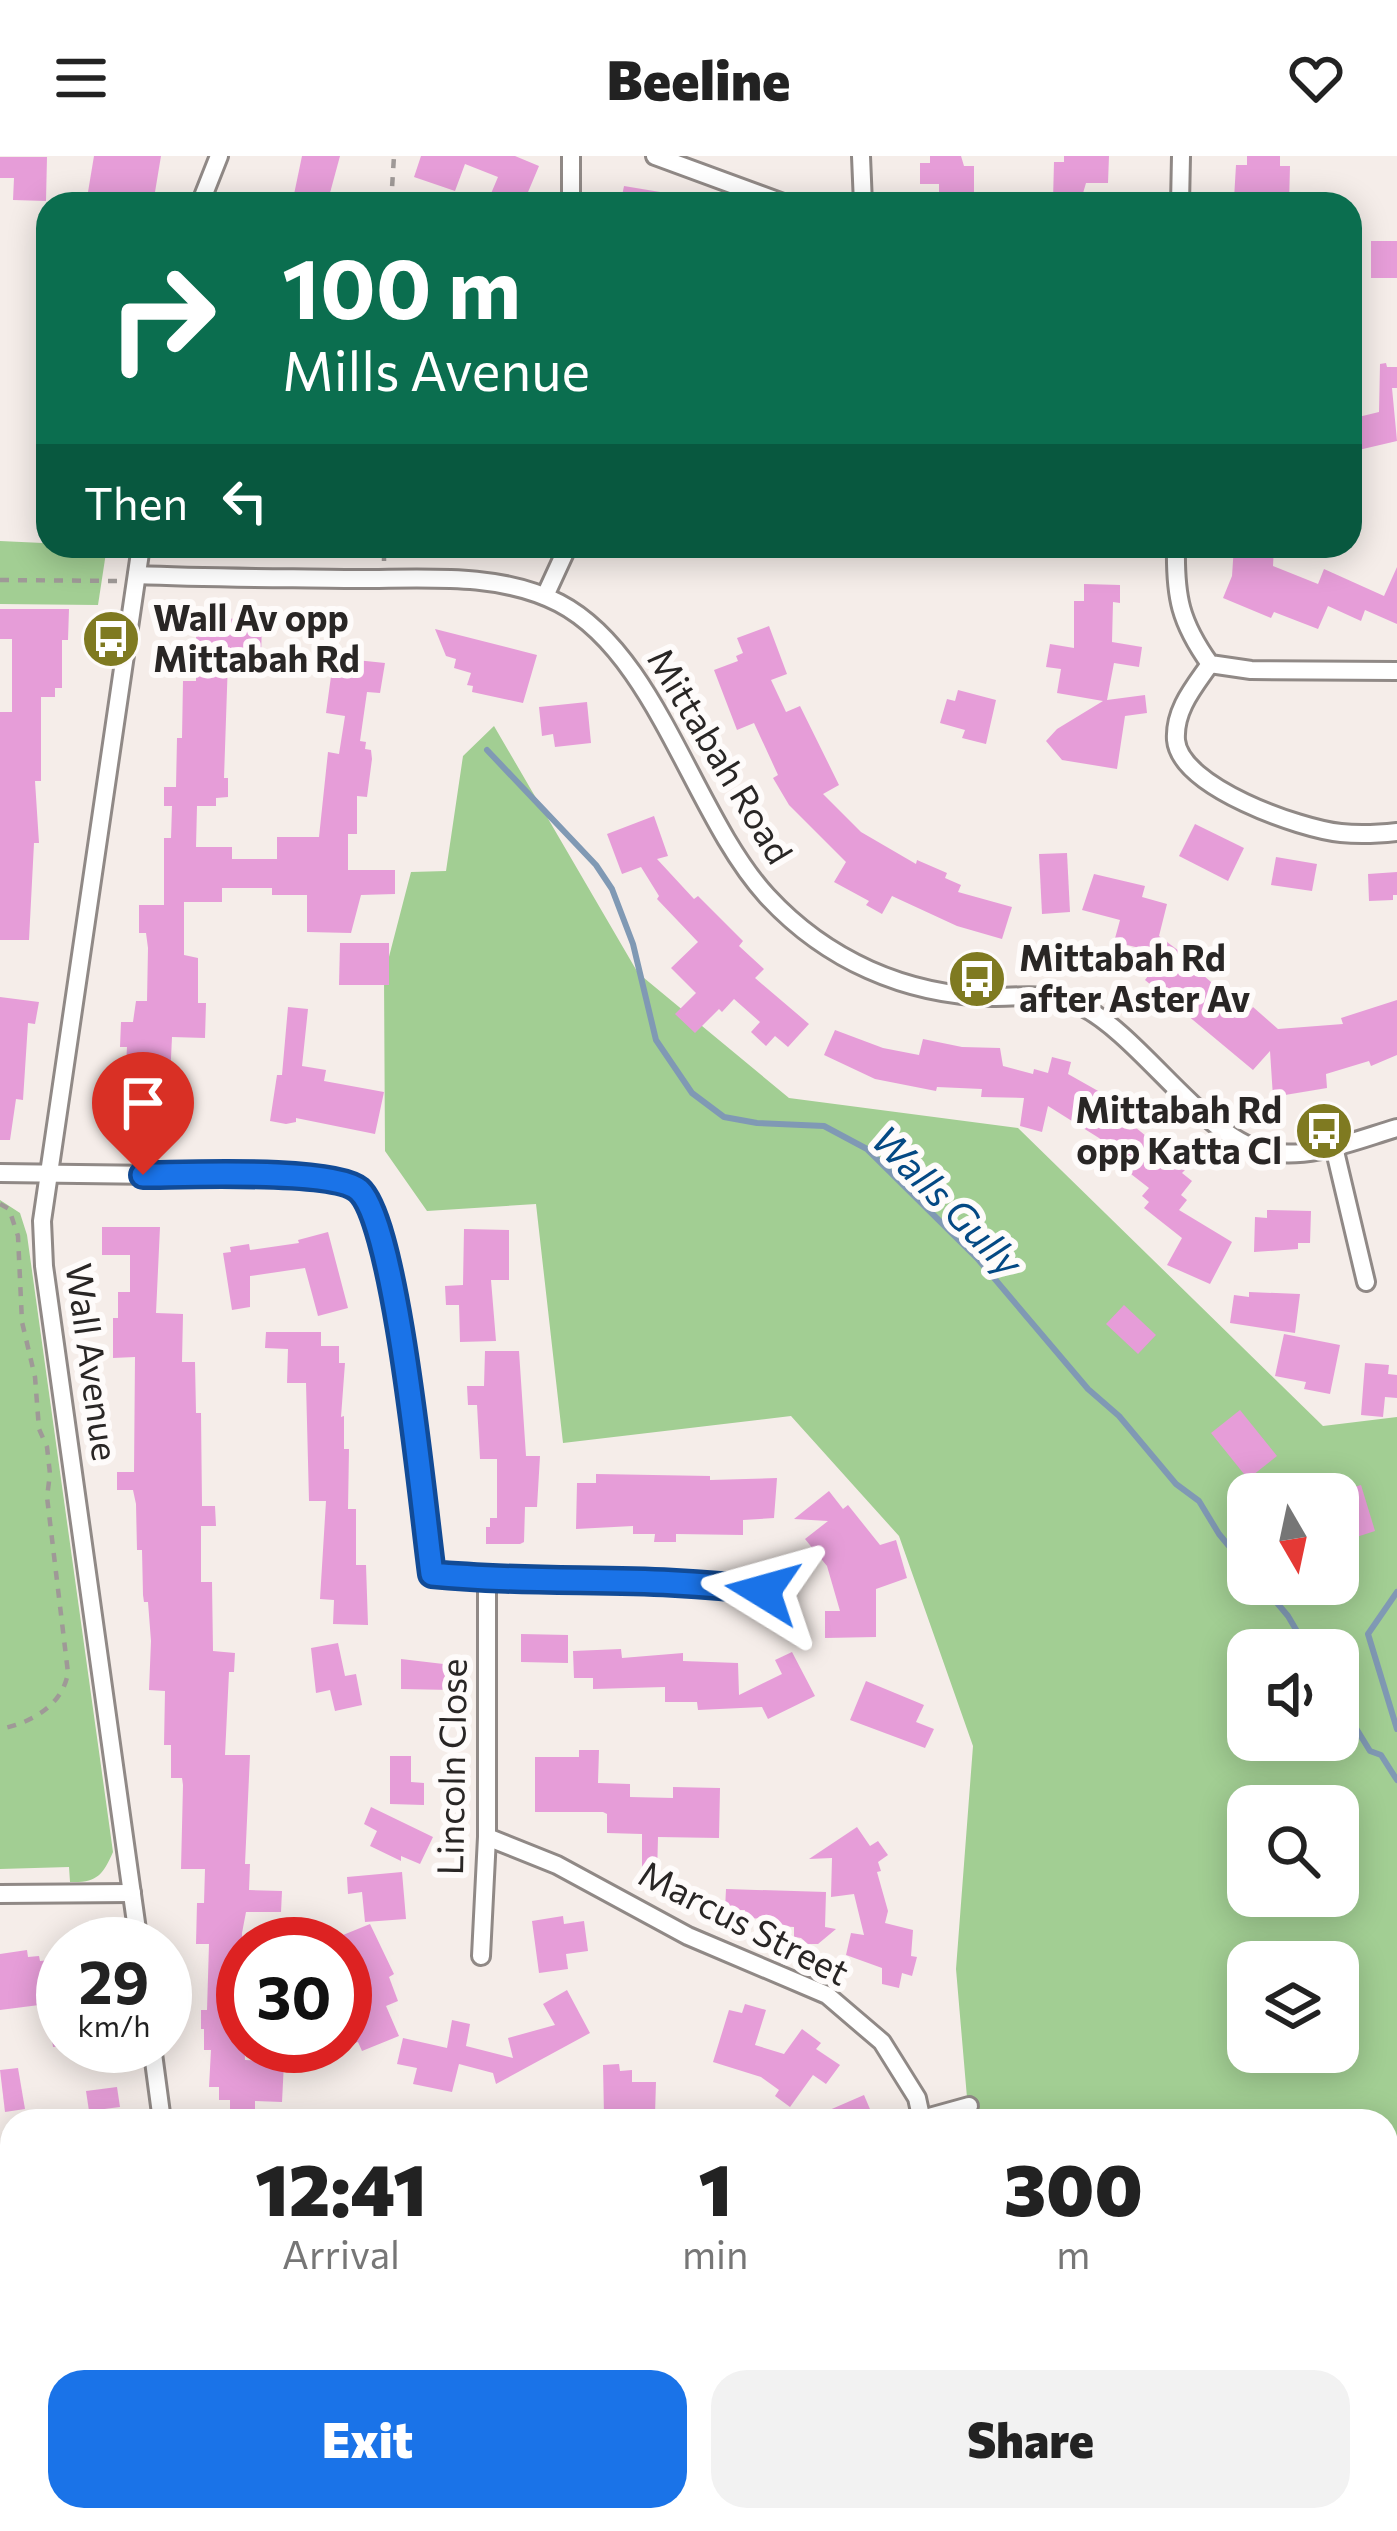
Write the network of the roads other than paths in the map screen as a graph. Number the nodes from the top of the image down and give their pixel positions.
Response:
1 (219, 156) edge
2 (571, 156) edge
3 (655, 156) edge
4 (861, 156) edge
5 (1181, 156) edge
6 (205, 192) edge
7 (571, 192) edge
8 (753, 192) edge
9 (862, 192) edge
10 (1180, 192) edge
11 (140, 558) edge
12 (562, 558) edge
13 (1176, 558) edge
14 (136, 578) junction
15 (545, 596) junction
16 (1210, 664) junction
17 (1397, 671) edge
18 (1397, 832) edge
19 (1397, 1128) edge
20 (1334, 1147) junction
21 (0, 1173) edge
22 (49, 1174) junction
23 (1366, 1282) dead end
24 (487, 1579) junction
25 (763, 1591) dead end
26 (487, 1837) junction
27 (132, 1893) junction
28 (0, 1894) edge
29 (135, 1917) edge
30 (481, 1956) dead end
31 (156, 2073) edge
32 (969, 2106) dead end
33 (160, 2109) edge
34 (920, 2109) edge
35 (959, 2109) edge

1 - 6 street
2 - 7 street
3 - 8 street
4 - 9 street
5 - 10 street
11 - 14 street, Wall Avenue
12 - 15 street
13 - 16 street
14 - 15 street, Mittabah Road
14 - 22 street, Wall Avenue
15 - 20 street, Mittabah Road
16 - 17 street
16 - 18 street
19 - 20 street, Mittabah Road
20 - 23 street
21 - 22 street
22 - 24 street
22 - 27 street, Wall Avenue
24 - 25 street
24 - 26 street, Lincoln Close
26 - 30 street, Lincoln Close
26 - 34 street, Marcus Street
27 - 28 street
27 - 29 street, Wall Avenue
31 - 33 street
32 - 35 street

